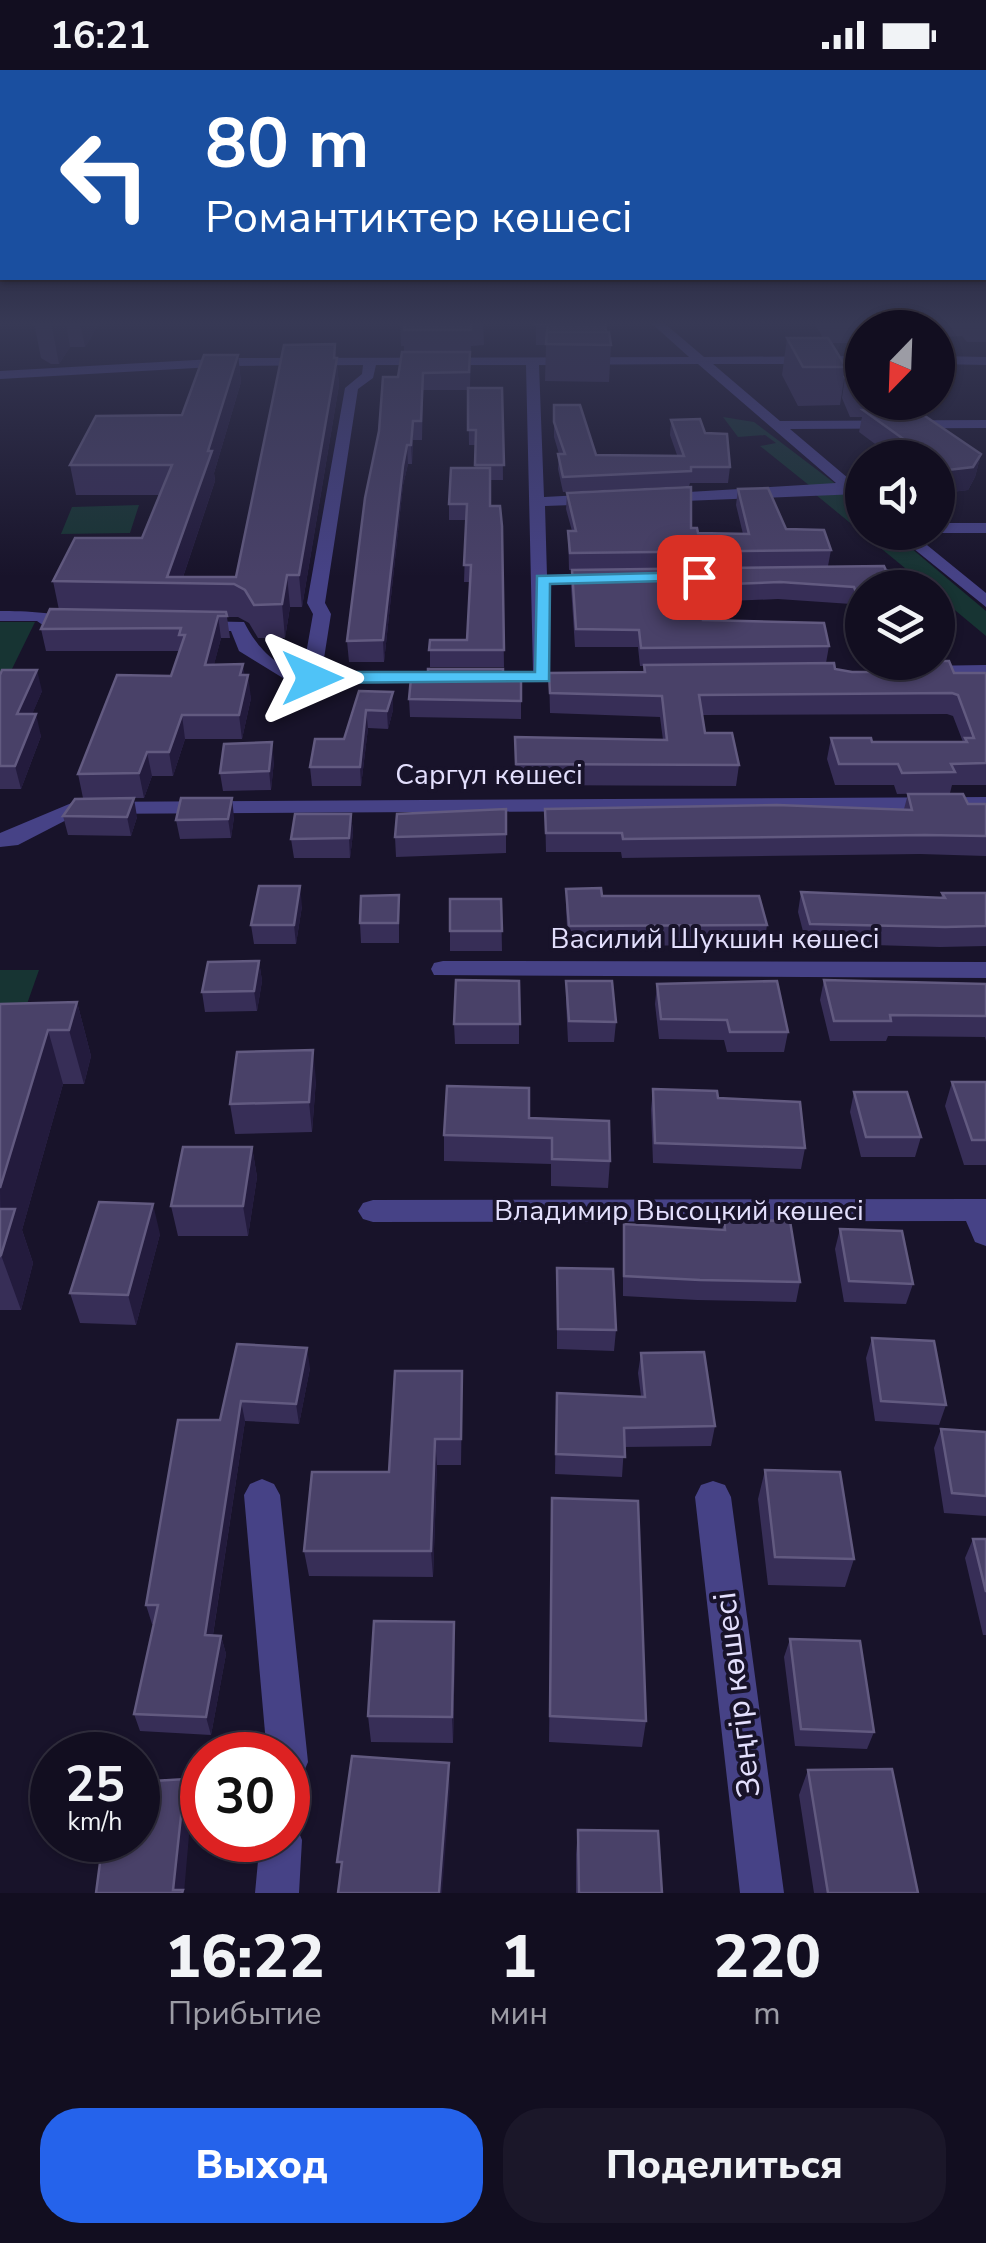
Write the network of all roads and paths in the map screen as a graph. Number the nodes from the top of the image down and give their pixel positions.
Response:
1 (349, 407) edge
2 (533, 407) edge
3 (753, 407) edge
4 (986, 424) edge
5 (774, 425) junction
6 (845, 484) edge
7 (845, 493) edge
8 (635, 498) edge
9 (615, 499) edge
10 (536, 502) junction
11 (955, 528) edge
12 (986, 528) edge
13 (923, 550) edge
14 (836, 574) edge
15 (845, 574) edge
16 (542, 579) junction
17 (562, 579) dead end
18 (986, 602) edge
19 (0, 616) edge
20 (104, 624) edge
21 (180, 626) edge
22 (955, 671) edge
23 (986, 671) edge
24 (312, 678) junction
25 (986, 803) edge
26 (0, 840) edge
27 (443, 969) dead end
28 (986, 970) edge
29 (373, 1211) dead end
30 (982, 1218) edge
31 (262, 1495) dead end
32 (713, 1497) dead end
33 (285, 1732) edge
34 (280, 1862) edge
35 (277, 1893) edge
36 (762, 1893) edge

1 - 24 street
2 - 10 street
3 - 5 street
4 - 5 street
5 - 6 street
7 - 8 street
9 - 10 street
10 - 16 street
11 - 12 street
13 - 18 street
14 - 15 street
16 - 17 street
16 - 24 street
19 - 20 street
21 - 24 street
22 - 23 street
25 - 26 street, Саргүл көшесі
27 - 28 street, Василий Шукшин көшесі
29 - 30 street, Владимир Высоцкий көшесі
31 - 33 street
32 - 36 street, Зеңгір көшесі
34 - 35 street

